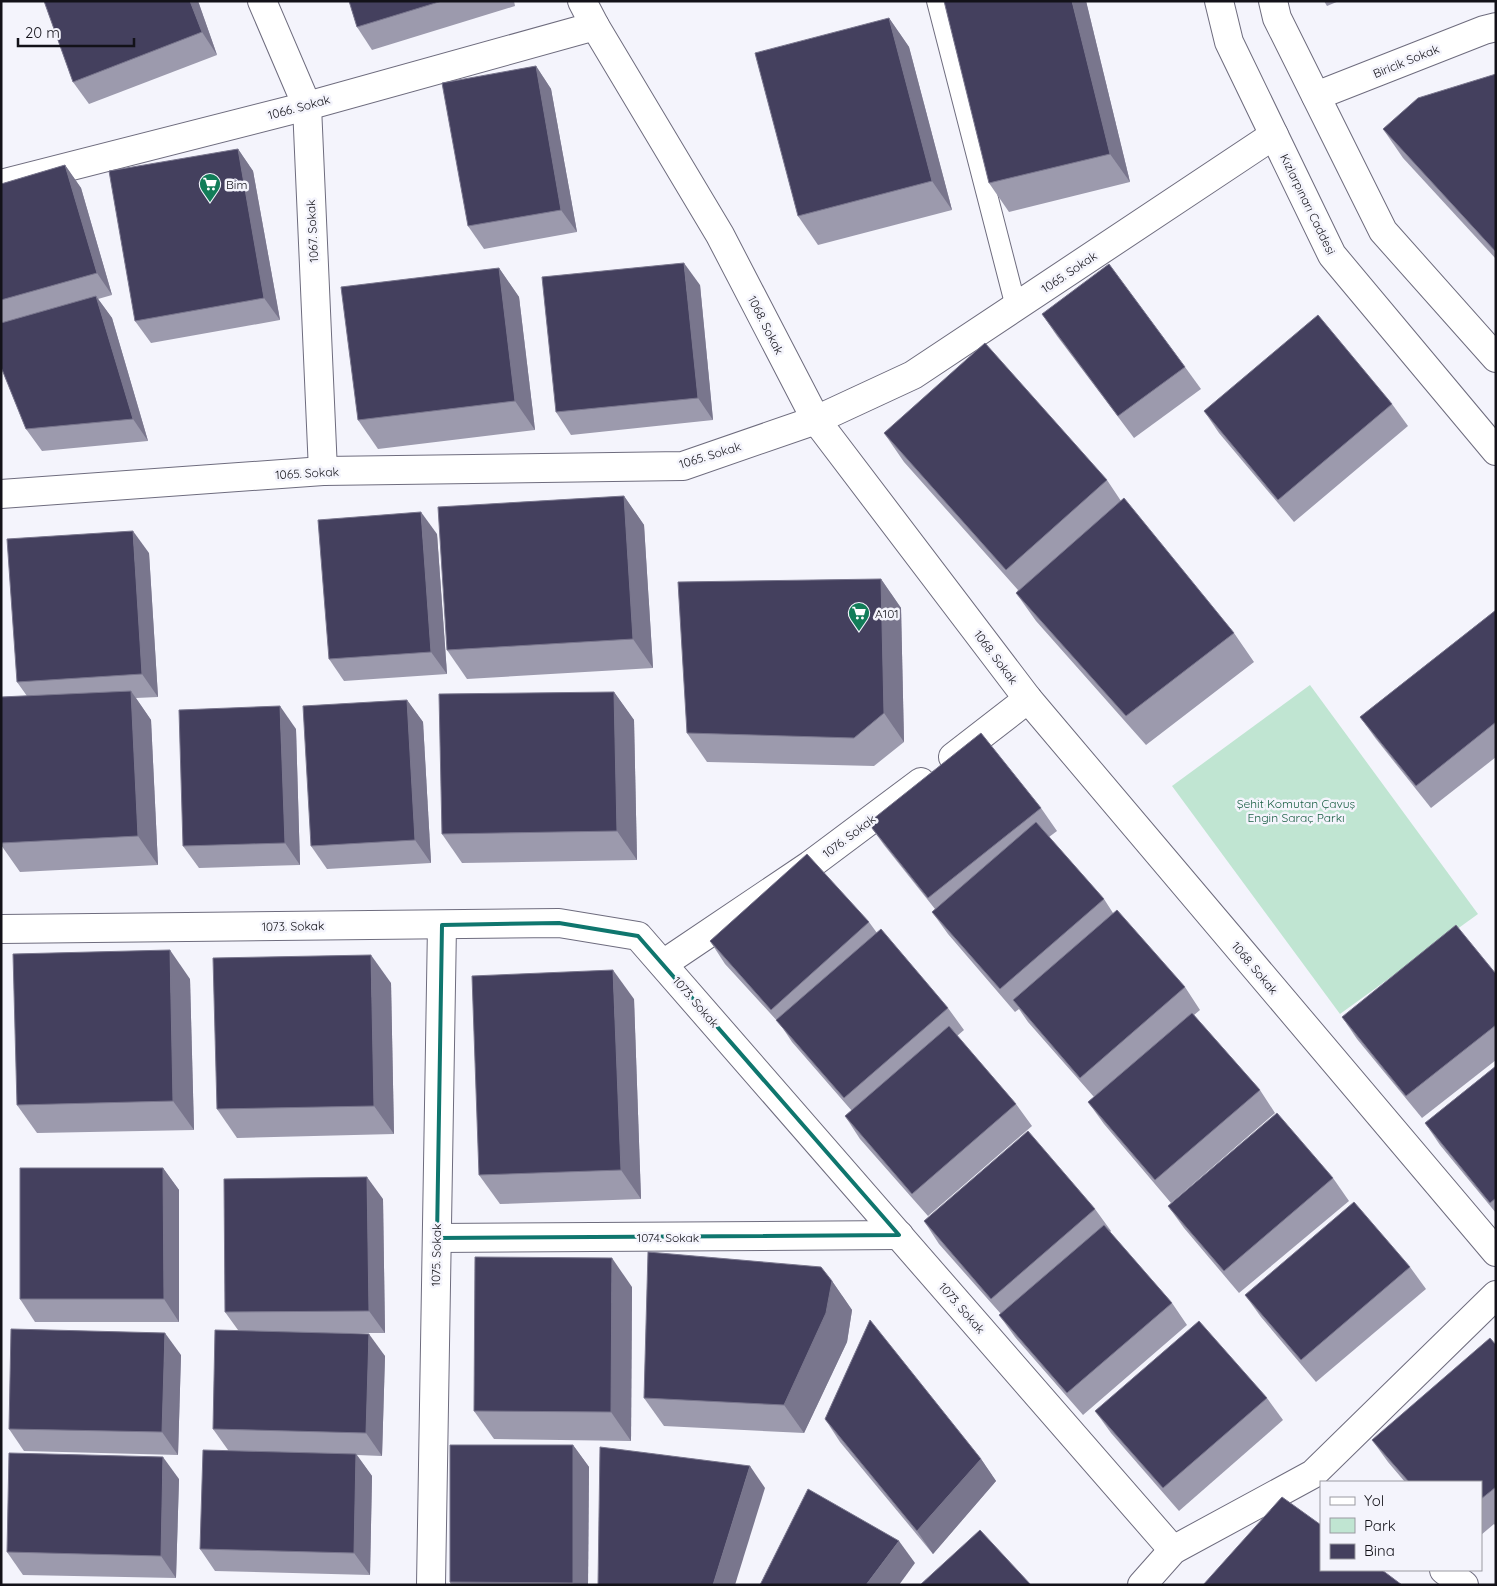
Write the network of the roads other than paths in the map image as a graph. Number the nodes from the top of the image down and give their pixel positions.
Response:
1 (262, 1) edge
2 (582, 1) edge
3 (937, 1) edge
4 (1219, 1) edge
5 (1273, 1) edge
6 (595, 26) junction
7 (1496, 27) edge
8 (1316, 96) junction
9 (307, 106) junction
10 (1274, 135) junction
11 (1, 184) edge
12 (1016, 307) junction
13 (1496, 358) edge
14 (816, 420) junction
15 (1496, 451) edge
16 (323, 471) junction
17 (1, 494) edge
18 (1028, 699) junction
19 (442, 925) junction
20 (1, 929) edge
21 (663, 964) junction
22 (899, 1235) junction
23 (437, 1238) junction
24 (1496, 1252) edge
25 (1496, 1295) edge
26 (1318, 1478) edge
27 (1173, 1550) junction
28 (1445, 1571) edge
29 (431, 1585) edge
30 (1142, 1585) edge
31 (1464, 1585) edge

1 - 9 street, 1067. Sokak
2 - 6 street, 1068. Sokak
3 - 12 lane
4 - 10 street, Kızlarpınarı Caddesi
5 - 8 street
6 - 9 street, 1066. Sokak
6 - 14 street, 1068. Sokak
7 - 8 street, Biricik Sokak
8 - 13 street
9 - 11 street, 1066. Sokak
9 - 16 street, 1067. Sokak
10 - 12 street, 1065. Sokak
10 - 15 street, Kızlarpınarı Caddesi
12 - 14 street, 1065. Sokak
14 - 16 street, 1065. Sokak
14 - 18 street, 1068. Sokak
16 - 17 street, 1065. Sokak
18 - 21 street, 1076. Sokak
18 - 24 street, 1068. Sokak
19 - 20 street, 1073. Sokak
19 - 21 street, 1073. Sokak
19 - 23 street, 1075. Sokak
21 - 22 street, 1073. Sokak
22 - 23 street, 1074. Sokak
22 - 27 street, 1073. Sokak
23 - 29 street, 1075. Sokak
25 - 26 street
26 - 27 street
27 - 30 street
28 - 31 street

